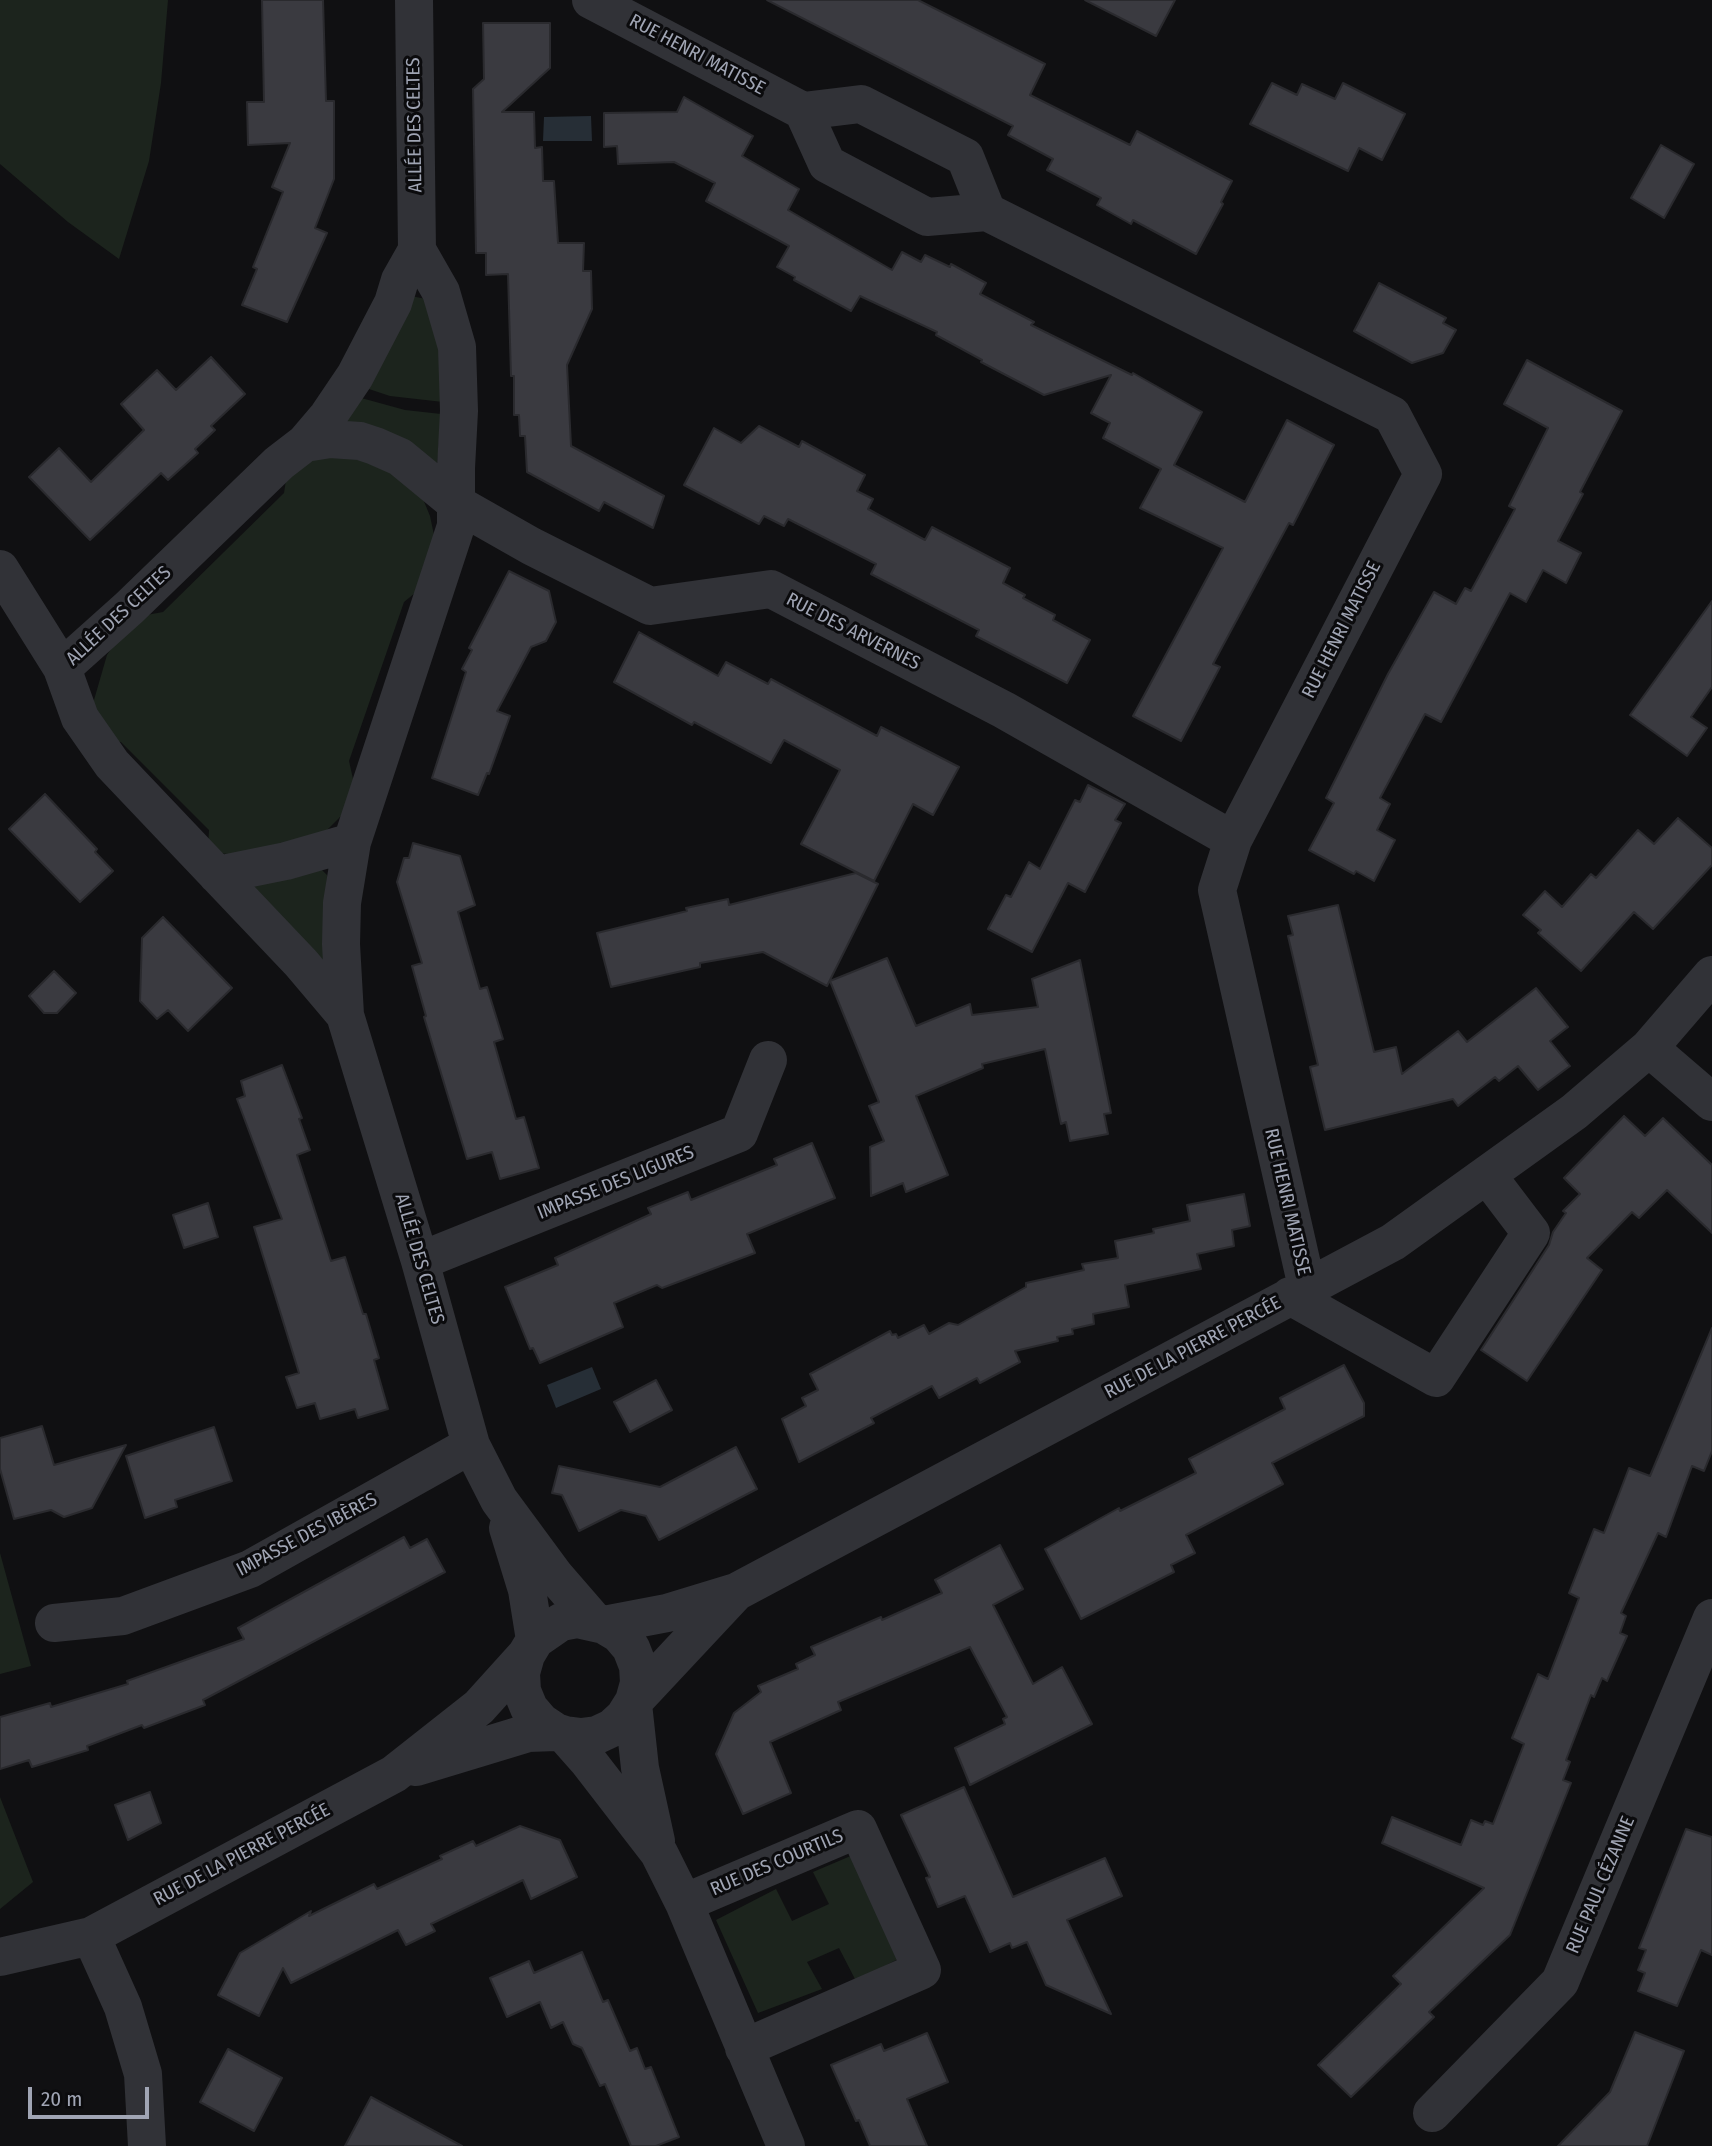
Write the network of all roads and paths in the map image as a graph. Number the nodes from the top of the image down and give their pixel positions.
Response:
1 (414, 0) edge
2 (591, 0) edge
3 (803, 111) junction
4 (987, 212) junction
5 (417, 250) junction
6 (305, 443) junction
7 (457, 504) junction
8 (0, 569) edge
9 (62, 668) junction
10 (1233, 840) junction
11 (352, 842) junction
12 (217, 874) junction
13 (1712, 975) edge
14 (345, 1015) junction
15 (1649, 1048) junction
16 (768, 1060) dead end
17 (1712, 1102) edge
18 (1487, 1175) junction
19 (420, 1261) junction
20 (1298, 1291) junction
21 (471, 1445) junction
22 (499, 1500) junction
23 (736, 1592) junction
24 (1712, 1618) edge
25 (54, 1623) dead end
26 (599, 1623) junction
27 (530, 1647) junction
28 (1701, 1675) edge
29 (634, 1702) junction
30 (560, 1734) junction
31 (394, 1774) junction
32 (659, 1853) junction
33 (684, 1903) junction
34 (91, 1936) junction
35 (0, 1957) edge
36 (744, 2048) junction
37 (1432, 2113) dead end
38 (147, 2146) edge
39 (786, 2146) edge

1 - 5 street, ALLÉE DES CELTES
2 - 3 street, RUE HENRI MATISSE
3 - 4 street
3 - 4 street
4 - 10 street, RUE HENRI MATISSE
5 - 6 street, ALLÉE DES CELTES
5 - 7 street, ALLÉE DES CELTES
6 - 7 street
6 - 9 street, ALLÉE DES CELTES
7 - 10 street, RUE DES ARVERNES
7 - 11 street, ALLÉE DES CELTES
8 - 9 street
9 - 12 street, ALLÉE DES CELTES
10 - 20 street, RUE HENRI MATISSE
11 - 12 street
11 - 14 street, ALLÉE DES CELTES
12 - 14 street, ALLÉE DES CELTES
13 - 15 street, RUE DE LA PIERRE PERCÉE
14 - 19 street, ALLÉE DES CELTES
15 - 17 street
15 - 18 street, RUE DE LA PIERRE PERCÉE
16 - 19 street, IMPASSE DES LIGURES
18 - 20 street, RUE DE LA PIERRE PERCÉE
18 - 20 street
19 - 21 street, ALLÉE DES CELTES
20 - 23 street, RUE DE LA PIERRE PERCÉE
21 - 22 street, ALLÉE DES CELTES
21 - 25 street, IMPASSE DES IBÈRES
22 - 26 street, ALLÉE DES CELTES
22 - 27 street, ALLÉE DES CELTES
23 - 26 street, RUE DE LA PIERRE PERCÉE
23 - 29 street, RUE DE LA PIERRE PERCÉE
24 - 28 street, RUE PAUL CÉZANNE
26 - 27 street
26 - 29 street
27 - 30 street
27 - 31 street, RUE DE LA PIERRE PERCÉE
28 - 37 street, RUE PAUL CÉZANNE
29 - 30 street
29 - 32 street
30 - 31 street, RUE DE LA PIERRE PERCÉE
30 - 32 street
31 - 34 street, RUE DE LA PIERRE PERCÉE
32 - 33 street
33 - 36 street
33 - 36 street, RUE DES COURTILS
34 - 35 street, RUE DE LA PIERRE PERCÉE
34 - 38 street
36 - 39 street

